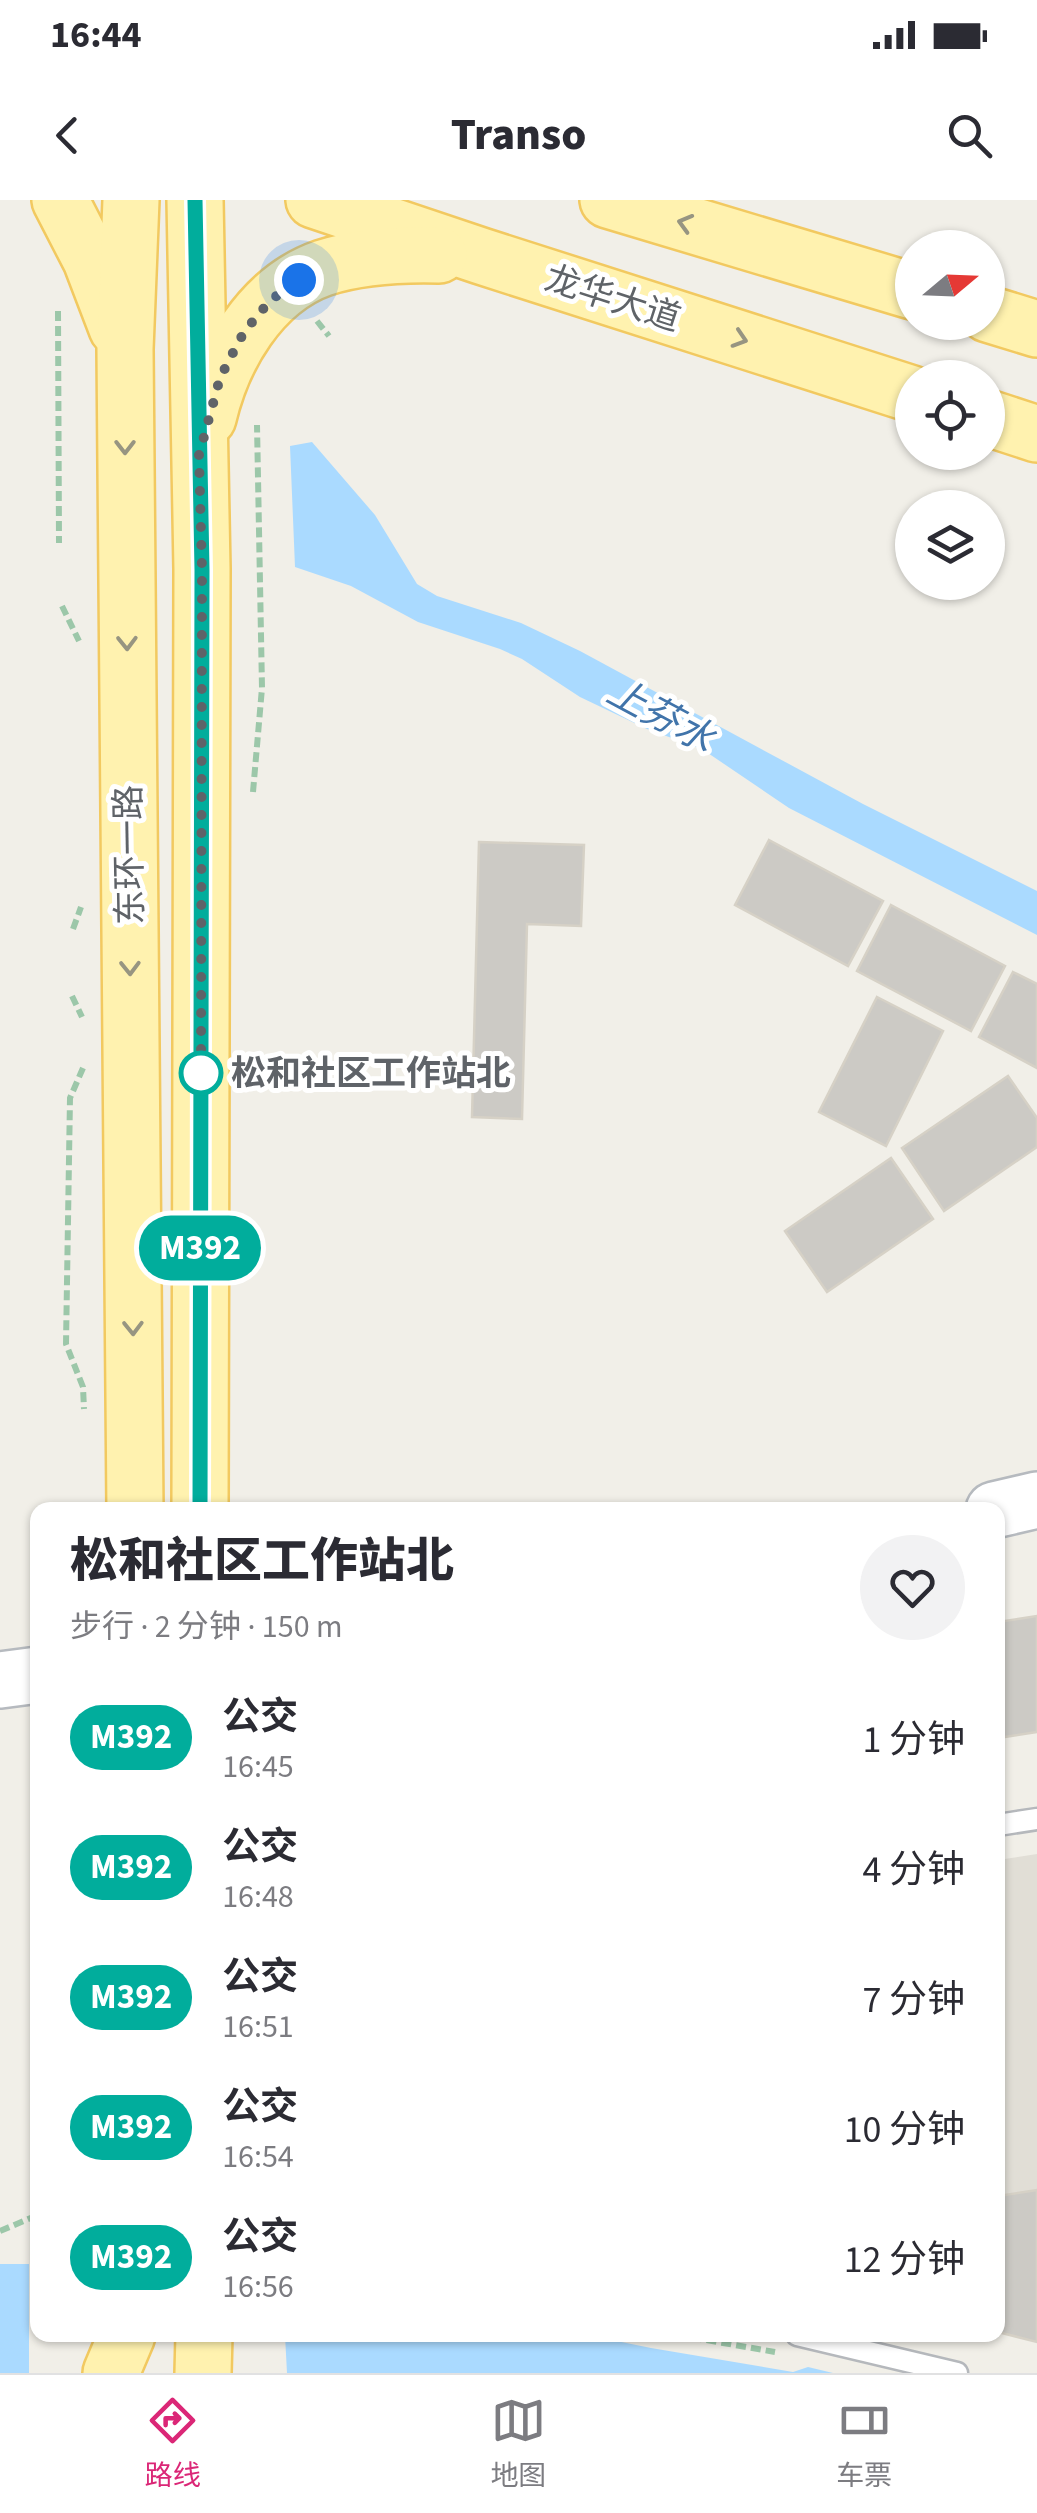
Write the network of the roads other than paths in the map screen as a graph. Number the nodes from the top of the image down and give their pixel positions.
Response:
1 (60, 200) edge
2 (132, 200) edge
3 (195, 200) edge
4 (314, 200) edge
5 (608, 200) edge
6 (482, 256) junction
7 (895, 286) edge
8 (1005, 319) edge
9 (1037, 329) edge
10 (125, 350) junction
11 (209, 375) junction
12 (895, 389) edge
13 (1005, 424) edge
14 (1037, 434) edge
15 (1037, 1500) edge
16 (135, 1502) edge
17 (200, 1502) edge
18 (1005, 1507) edge
19 (30, 1677) edge
20 (0, 1680) edge
21 (1037, 1819) edge
22 (1005, 1824) edge
23 (125, 2342) edge
24 (128, 2342) edge
25 (826, 2342) edge
26 (111, 2373) edge
27 (129, 2373) edge
28 (957, 2373) edge

1 - 10 main road
2 - 10 main road, 东环一路
3 - 11 main road, 东环一路
4 - 6 main road, 龙华大道
7 -> 5 main road
6 - 11 main road
6 -> 12 main road, 龙华大道
8 - 9 main road
10 -> 16 main road, 东环一路
11 - 17 main road, 东环一路
13 - 14 main road
15 - 18 street
19 - 20 street
21 - 22 lane
23 - 26 main road
24 - 27 main road
25 - 28 lane

